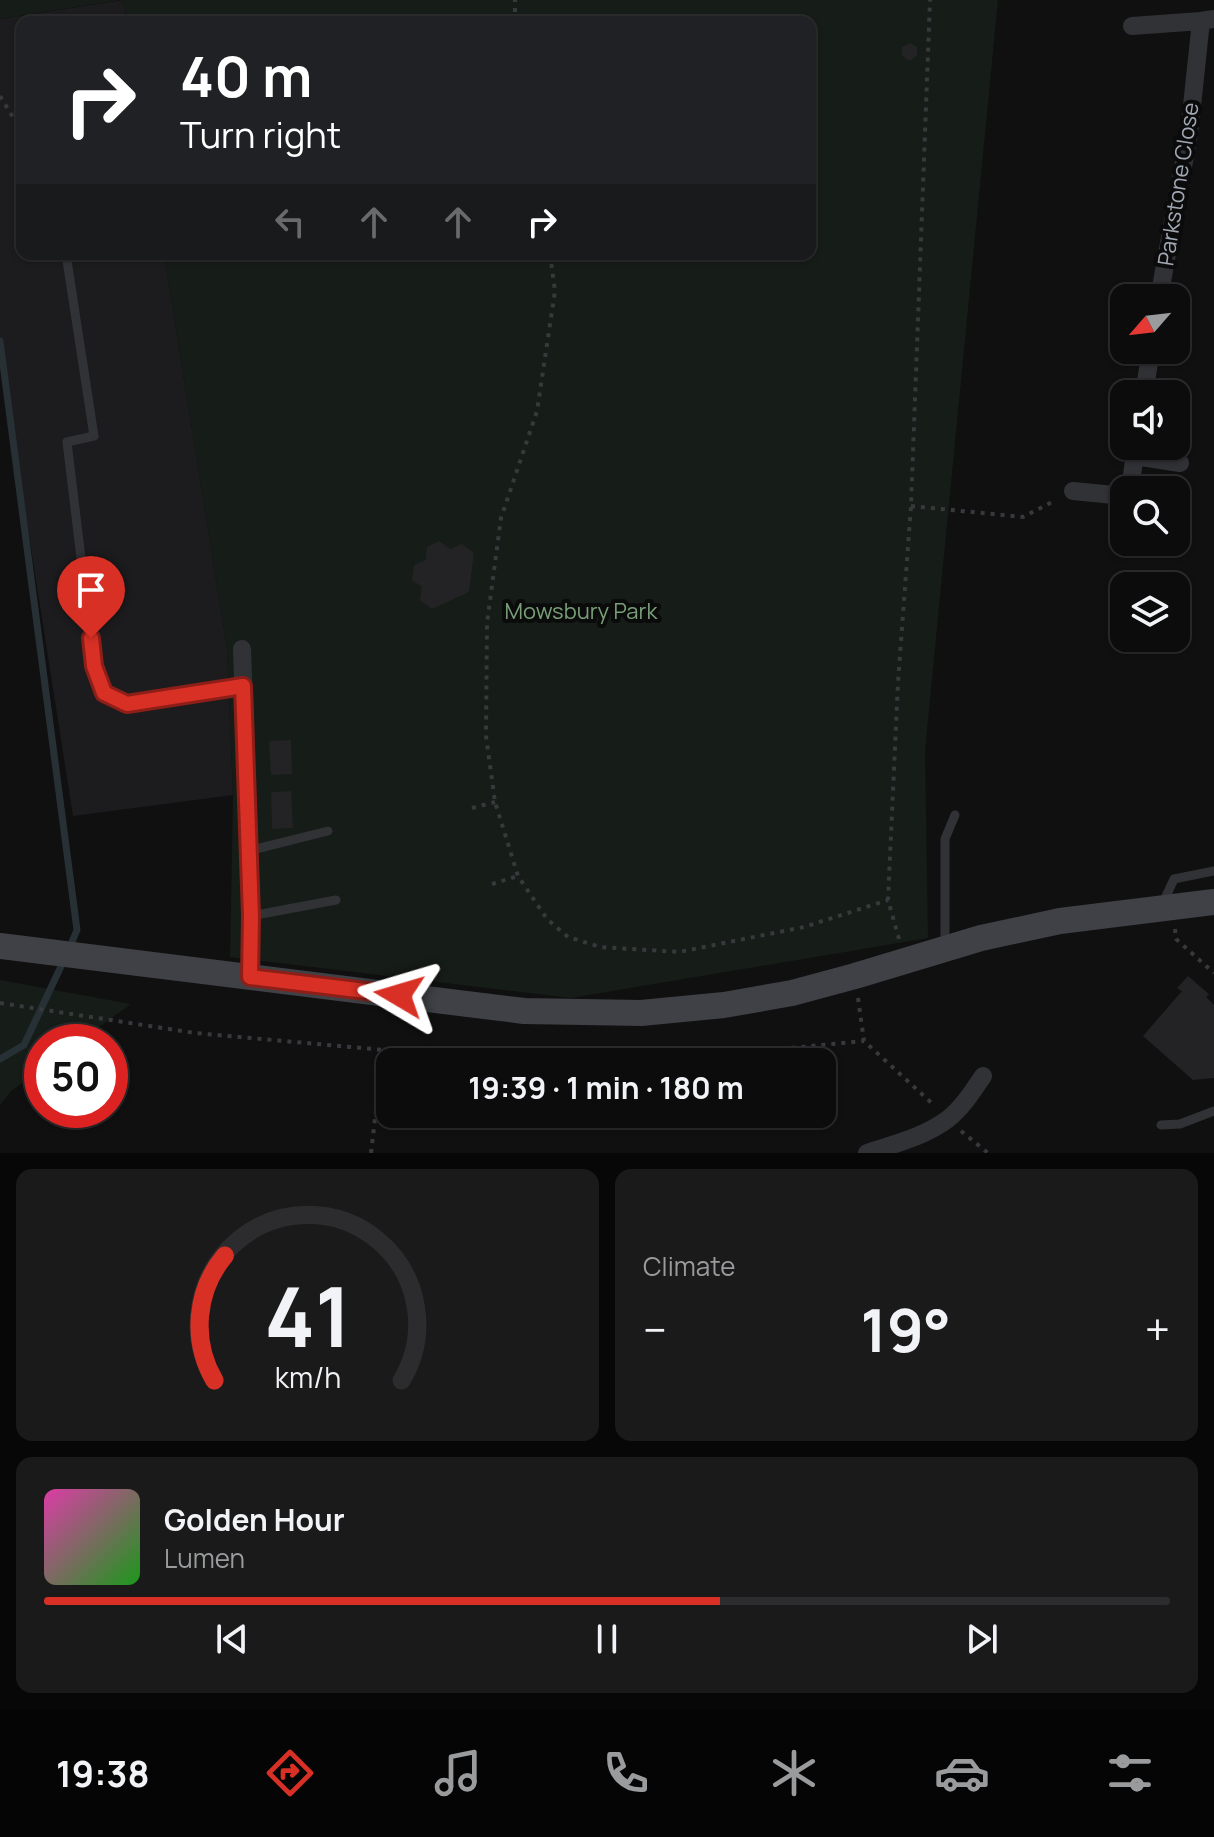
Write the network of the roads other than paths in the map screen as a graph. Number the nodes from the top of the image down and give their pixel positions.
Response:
1 (1207, 20) edge
2 (1132, 26) dead end
3 (67, 260) edge
4 (1162, 284) edge
5 (1169, 460) edge
6 (1180, 463) dead end
7 (1073, 491) road end
8 (1110, 495) edge
9 (242, 649) dead end
10 (243, 686) junction
11 (955, 815) dead end
12 (328, 831) dead end
13 (248, 851) junction
14 (1214, 871) edge
15 (336, 900) dead end
16 (1214, 902) edge
17 (1166, 907) junction
18 (251, 916) junction
19 (0, 946) edge
20 (945, 949) junction
21 (250, 977) junction
22 (983, 1076) dead end
23 (1214, 1111) edge
24 (1161, 1125) dead end
25 (867, 1153) edge

1 - 2 street, Parkstone Close
1 - 4 street, Parkstone Close
3 - 10 lane
5 - 6 street
7 - 8 street
9 - 10 street
10 - 13 street
11 - 20 lane
12 - 13 lane
13 - 18 street
14 - 17 lane
15 - 18 lane
16 - 17 main road
17 - 20 main road
18 - 21 street
19 - 21 main road
20 - 21 main road
22 - 25 street
23 - 24 lane

